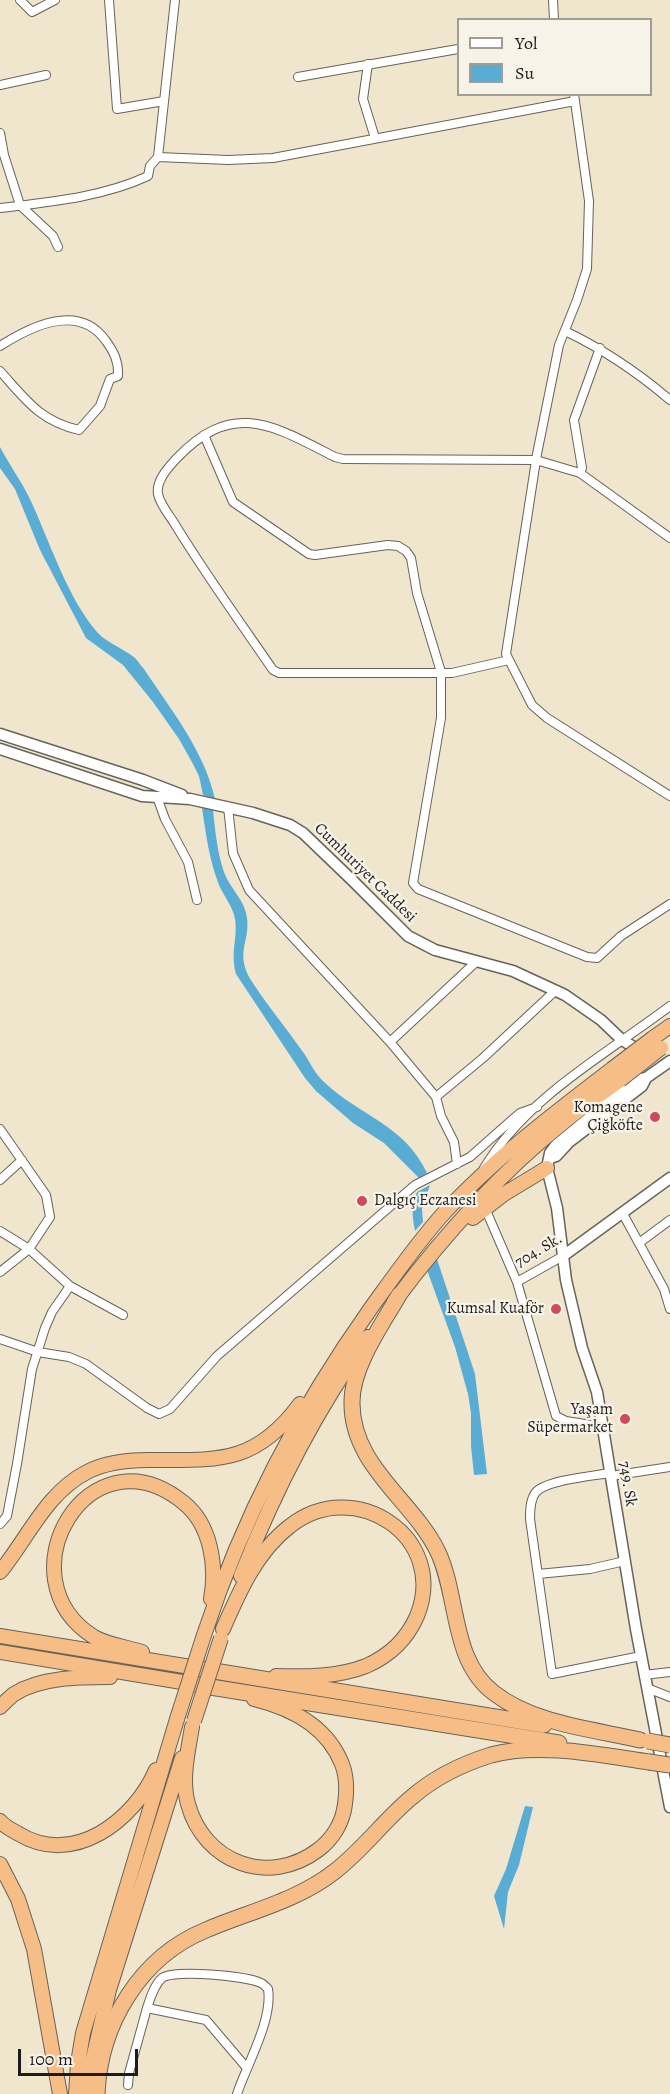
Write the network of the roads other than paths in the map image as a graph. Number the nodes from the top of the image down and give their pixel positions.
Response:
1 (20, 0) edge
2 (55, 0) edge
3 (109, 0) edge
4 (175, 0) edge
5 (553, 0) edge
6 (554, 18) edge
7 (457, 49) edge
8 (368, 64) junction
9 (46, 75) dead end
10 (298, 77) dead end
11 (0, 85) edge
12 (574, 98) edge
13 (164, 101) junction
14 (0, 133) edge
15 (375, 138) junction
16 (158, 157) junction
17 (20, 206) junction
18 (0, 208) edge
19 (58, 247) dead end
20 (565, 331) junction
21 (0, 346) edge
22 (600, 348) junction
23 (0, 372) edge
24 (670, 400) edge
25 (204, 435) junction
26 (536, 460) junction
27 (580, 473) junction
28 (669, 534) edge
29 (509, 660) junction
30 (441, 672) junction
31 (0, 734) edge
32 (0, 750) edge
33 (670, 796) edge
34 (157, 797) junction
35 (190, 799) junction
36 (228, 807) junction
37 (197, 900) dead end
38 (670, 904) edge
39 (477, 961) junction
40 (556, 990) junction
41 (670, 1006) edge
42 (670, 1026) edge
43 (622, 1040) junction
44 (390, 1042) junction
45 (661, 1043) edge
46 (668, 1065) edge
47 (616, 1074) junction
48 (436, 1097) junction
49 (537, 1107) junction
50 (0, 1129) edge
51 (3, 1139) edge
52 (22, 1160) junction
53 (548, 1163) junction
54 (457, 1164) junction
55 (480, 1178) junction
56 (670, 1178) edge
57 (0, 1180) edge
58 (485, 1208) junction
59 (623, 1214) junction
60 (670, 1220) edge
61 (0, 1231) edge
62 (451, 1231) junction
63 (639, 1243) junction
64 (29, 1249) junction
65 (563, 1256) junction
66 (0, 1272) edge
67 (517, 1282) junction
68 (70, 1286) junction
69 (667, 1287) edge
70 (399, 1295) junction
71 (670, 1309) edge
72 (123, 1315) dead end
73 (357, 1328) junction
74 (0, 1339) edge
75 (38, 1352) junction
76 (603, 1427) junction
77 (670, 1467) edge
78 (610, 1474) junction
79 (0, 1524) edge
80 (625, 1561) junction
81 (0, 1572) edge
82 (538, 1574) junction
83 (205, 1631) junction
84 (222, 1633) junction
85 (0, 1636) edge
86 (0, 1652) edge
87 (641, 1656) junction
88 (202, 1669) junction
89 (670, 1672) edge
90 (644, 1675) junction
91 (181, 1682) junction
92 (198, 1685) junction
93 (647, 1688) junction
94 (670, 1697) edge
95 (0, 1707) edge
96 (176, 1723) junction
97 (193, 1724) junction
98 (644, 1741) junction
99 (670, 1745) edge
100 (649, 1760) junction
101 (670, 1763) edge
102 (670, 1807) edge
103 (0, 1821) edge
104 (0, 1864) edge
105 (147, 2008) junction
106 (246, 2067) junction
107 (128, 2085) dead end
108 (60, 2094) edge
109 (76, 2094) edge
110 (90, 2094) edge
111 (97, 2094) edge
112 (237, 2094) edge

1 - 2 street
3 - 13 street
4 - 13 street
5 - 6 street
7 - 8 street
8 - 10 street
8 - 15 street
9 - 11 street
12 - 15 street
12 - 20 street
13 - 16 street
14 - 17 street
15 - 16 street
16 - 17 street
17 - 18 street
17 - 19 street
20 - 22 street
20 - 26 street
21 - 23 street
22 - 24 street
22 - 27 street
25 - 26 street
25 - 30 street
25 - 30 street
26 - 27 street
26 - 29 street
27 - 28 street
29 - 30 street
29 - 33 street
30 - 38 street
31 - 35 street
32 - 34 street, Cumhuriyet Caddesi
34 - 35 street, Cumhuriyet Caddesi
34 - 37 street
35 - 36 street, Cumhuriyet Caddesi
36 - 39 street, Cumhuriyet Caddesi
36 - 44 street
39 - 40 street, Cumhuriyet Caddesi
39 - 44 street
40 - 43 street, Cumhuriyet Caddesi
40 - 48 street
41 - 43 street
42 - 45 highway
43 - 46 street, Cumhuriyet Caddesi
43 - 49 street
44 - 48 street
45 - 47 highway, bridge
46 - 53 street
47 - 55 highway
47 - 62 highway
48 - 54 street
49 - 54 street
49 - 55 street
50 - 51 street
51 - 52 street
52 - 57 street
52 - 64 street
53 - 58 highway
53 - 65 street, 749. Sk
54 - 75 street
55 - 73 highway
56 - 59 street, 704. Sk.
58 - 62 highway
58 - 67 street
59 - 63 street
59 - 65 street, 704. Sk.
60 - 63 street
61 - 64 street
62 - 70 highway
63 - 69 street
64 - 66 street
64 - 68 street
65 - 67 street, 704. Sk.
65 - 76 street, 749. Sk
67 - 76 street, 704. Sk.
68 - 72 street
68 - 75 street
69 - 71 street
70 - 84 highway
70 - 98 highway
73 - 81 highway
73 - 83 highway
74 - 75 street
75 - 79 street
76 - 78 street, 749. Sk
77 - 78 street
78 - 80 street, 749. Sk
78 - 82 street
80 - 82 street
80 - 87 street, 749. Sk
82 - 87 street
83 - 88 highway
83 - 96 highway, bridge
84 - 88 highway
84 - 97 highway, bridge
85 - 88 highway
86 - 91 highway
87 - 90 street, 749. Sk
88 - 98 highway
89 - 90 street
90 - 93 street, 749. Sk
91 - 92 highway
91 - 95 highway
92 - 97 highway
92 - 100 highway
93 - 94 street
93 - 102 street, 749. Sk
96 - 103 highway
96 - 109 highway
97 - 110 highway
98 - 99 highway, bridge
100 - 101 highway, bridge
100 - 111 highway
104 - 108 highway
105 - 106 street
105 - 106 street
105 - 107 street
106 - 112 street

